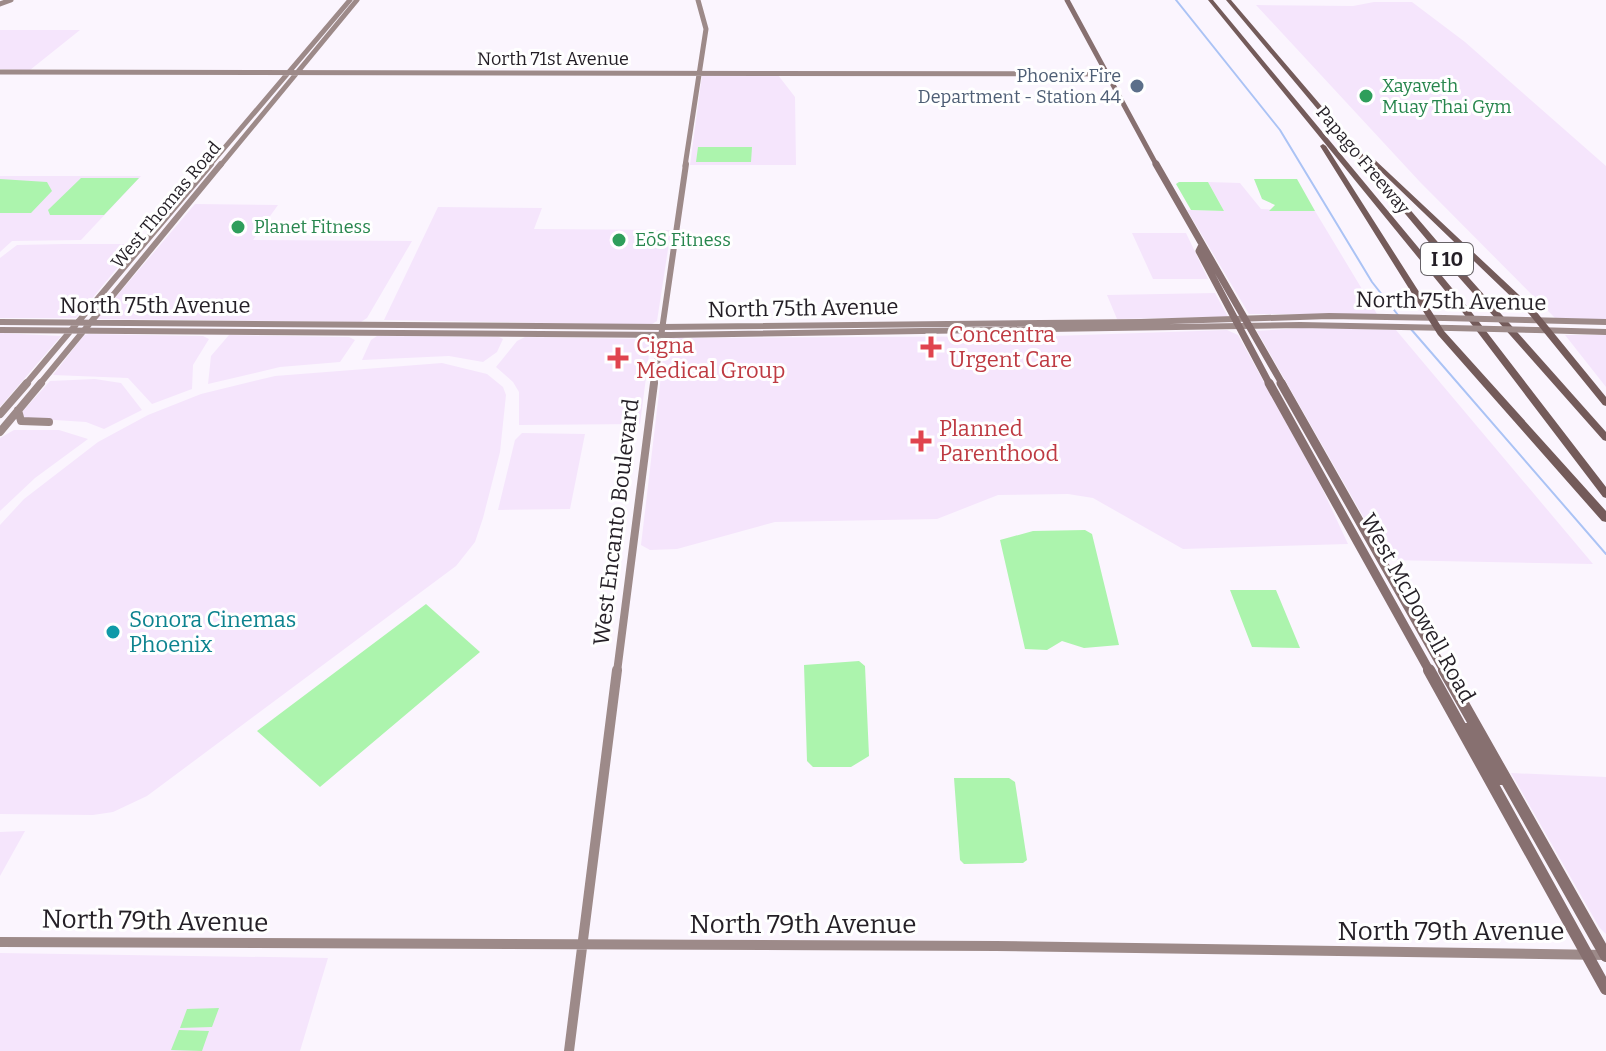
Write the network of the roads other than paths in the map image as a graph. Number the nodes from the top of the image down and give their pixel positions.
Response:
1 (11, 0) edge
2 (698, 0) edge
3 (1067, 0) edge
4 (1204, 0) edge
5 (1210, 0) edge
6 (1228, 0) edge
7 (1235, 0) edge
8 (352, 2) edge
9 (0, 4) edge
10 (335, 27) junction
11 (327, 28) junction
12 (1242, 39) junction
13 (1277, 57) junction
14 (0, 72) edge
15 (293, 72) junction
16 (699, 73) junction
17 (1106, 74) junction
18 (1281, 85) junction
19 (1318, 106) junction
20 (1201, 247) junction
21 (1391, 318) junction
22 (1430, 318) junction
23 (0, 322) edge
24 (1247, 322) junction
25 (1606, 322) edge
26 (76, 323) junction
27 (88, 323) junction
28 (1236, 323) junction
29 (875, 325) junction
30 (1538, 325) junction
31 (782, 326) junction
32 (1347, 326) junction
33 (1437, 328) junction
34 (0, 330) edge
35 (70, 330) junction
36 (1548, 330) junction
37 (82, 331) junction
38 (661, 331) junction
39 (1606, 332) edge
40 (807, 334) junction
41 (1606, 403) edge
42 (18, 410) junction
43 (0, 414) edge
44 (49, 422) dead end
45 (0, 432) edge
46 (1606, 438) edge
47 (1565, 443) junction
48 (1606, 483) edge
49 (1606, 494) edge
50 (1606, 518) edge
51 (1438, 686) junction
52 (1454, 686) junction
53 (1458, 721) junction
54 (1509, 784) junction
55 (0, 942) edge
56 (583, 946) junction
57 (1587, 954) junction
58 (1606, 955) edge
59 (1606, 989) edge
60 (569, 1051) edge

1 - 9 main road
2 - 16 main road, West Encanto Boulevard
3 - 17 main road, West McDowell Road
4 - 12 highway
5 - 12 highway, Papago Freeway / I 10
6 - 13 highway, Papago Freeway / I 10
7 - 13 highway
8 - 10 main road, West Thomas Road
8 - 11 main road, West Thomas Road
10 - 11 main road
10 - 15 main road, West Thomas Road
11 - 15 main road, West Thomas Road
12 - 18 highway, Papago Freeway / I 10
13 - 19 highway, Papago Freeway / I 10
14 - 15 main road, North 71st Avenue
15 - 16 main road, North 71st Avenue
15 - 26 main road, West Thomas Road
15 - 27 main road, West Thomas Road
16 - 17 main road, North 71st Avenue
16 - 38 main road, West Encanto Boulevard
17 - 20 main road, West McDowell Road
18 - 22 highway
18 - 47 highway, Papago Freeway / I 10
19 - 30 highway
19 - 46 highway, Papago Freeway / I 10
20 - 24 main road, West McDowell Road
20 - 28 main road, West McDowell Road
21 - 22 main road, North 75th Avenue
21 - 24 main road, North 75th Avenue
21 - 32 main road
22 - 30 main road, North 75th Avenue, bridge
22 - 33 highway
23 - 26 main road, North 75th Avenue
24 - 28 main road, North 75th Avenue
24 - 32 main road, North 75th Avenue
24 - 52 main road, West McDowell Road
25 - 30 main road, North 75th Avenue
26 - 27 main road, North 75th Avenue
26 - 35 main road, West Thomas Road
27 - 37 main road, West Thomas Road
27 - 38 main road, North 75th Avenue
28 - 29 main road, North 75th Avenue
28 - 40 main road, North 75th Avenue
28 - 51 main road, West McDowell Road
29 - 31 main road, North 75th Avenue
29 - 40 main road
30 - 33 main road, North 75th Avenue, bridge
30 - 36 highway
31 - 38 main road, North 75th Avenue
31 - 40 main road
32 - 33 main road, North 75th Avenue
33 - 50 highway
34 - 35 main road, North 75th Avenue
35 - 37 main road, North 75th Avenue
35 - 43 main road, West Thomas Road
36 - 39 main road, North 75th Avenue
36 - 41 highway
37 - 38 main road, North 75th Avenue
37 - 42 main road, West Thomas Road
38 - 40 main road, North 75th Avenue
38 - 56 main road, West Encanto Boulevard
42 - 44 main road
42 - 45 main road, West Thomas Road
47 - 48 highway
47 - 49 highway, Papago Freeway / I 10
51 - 52 main road
51 - 53 main road, West McDowell Road
52 - 54 main road, West McDowell Road
53 - 54 main road
53 - 57 main road, West McDowell Road
54 - 58 main road, West McDowell Road
55 - 56 main road, North 79th Avenue
56 - 57 main road, North 79th Avenue
56 - 60 main road, West Encanto Boulevard
57 - 58 main road, North 79th Avenue
57 - 59 main road, West McDowell Road

